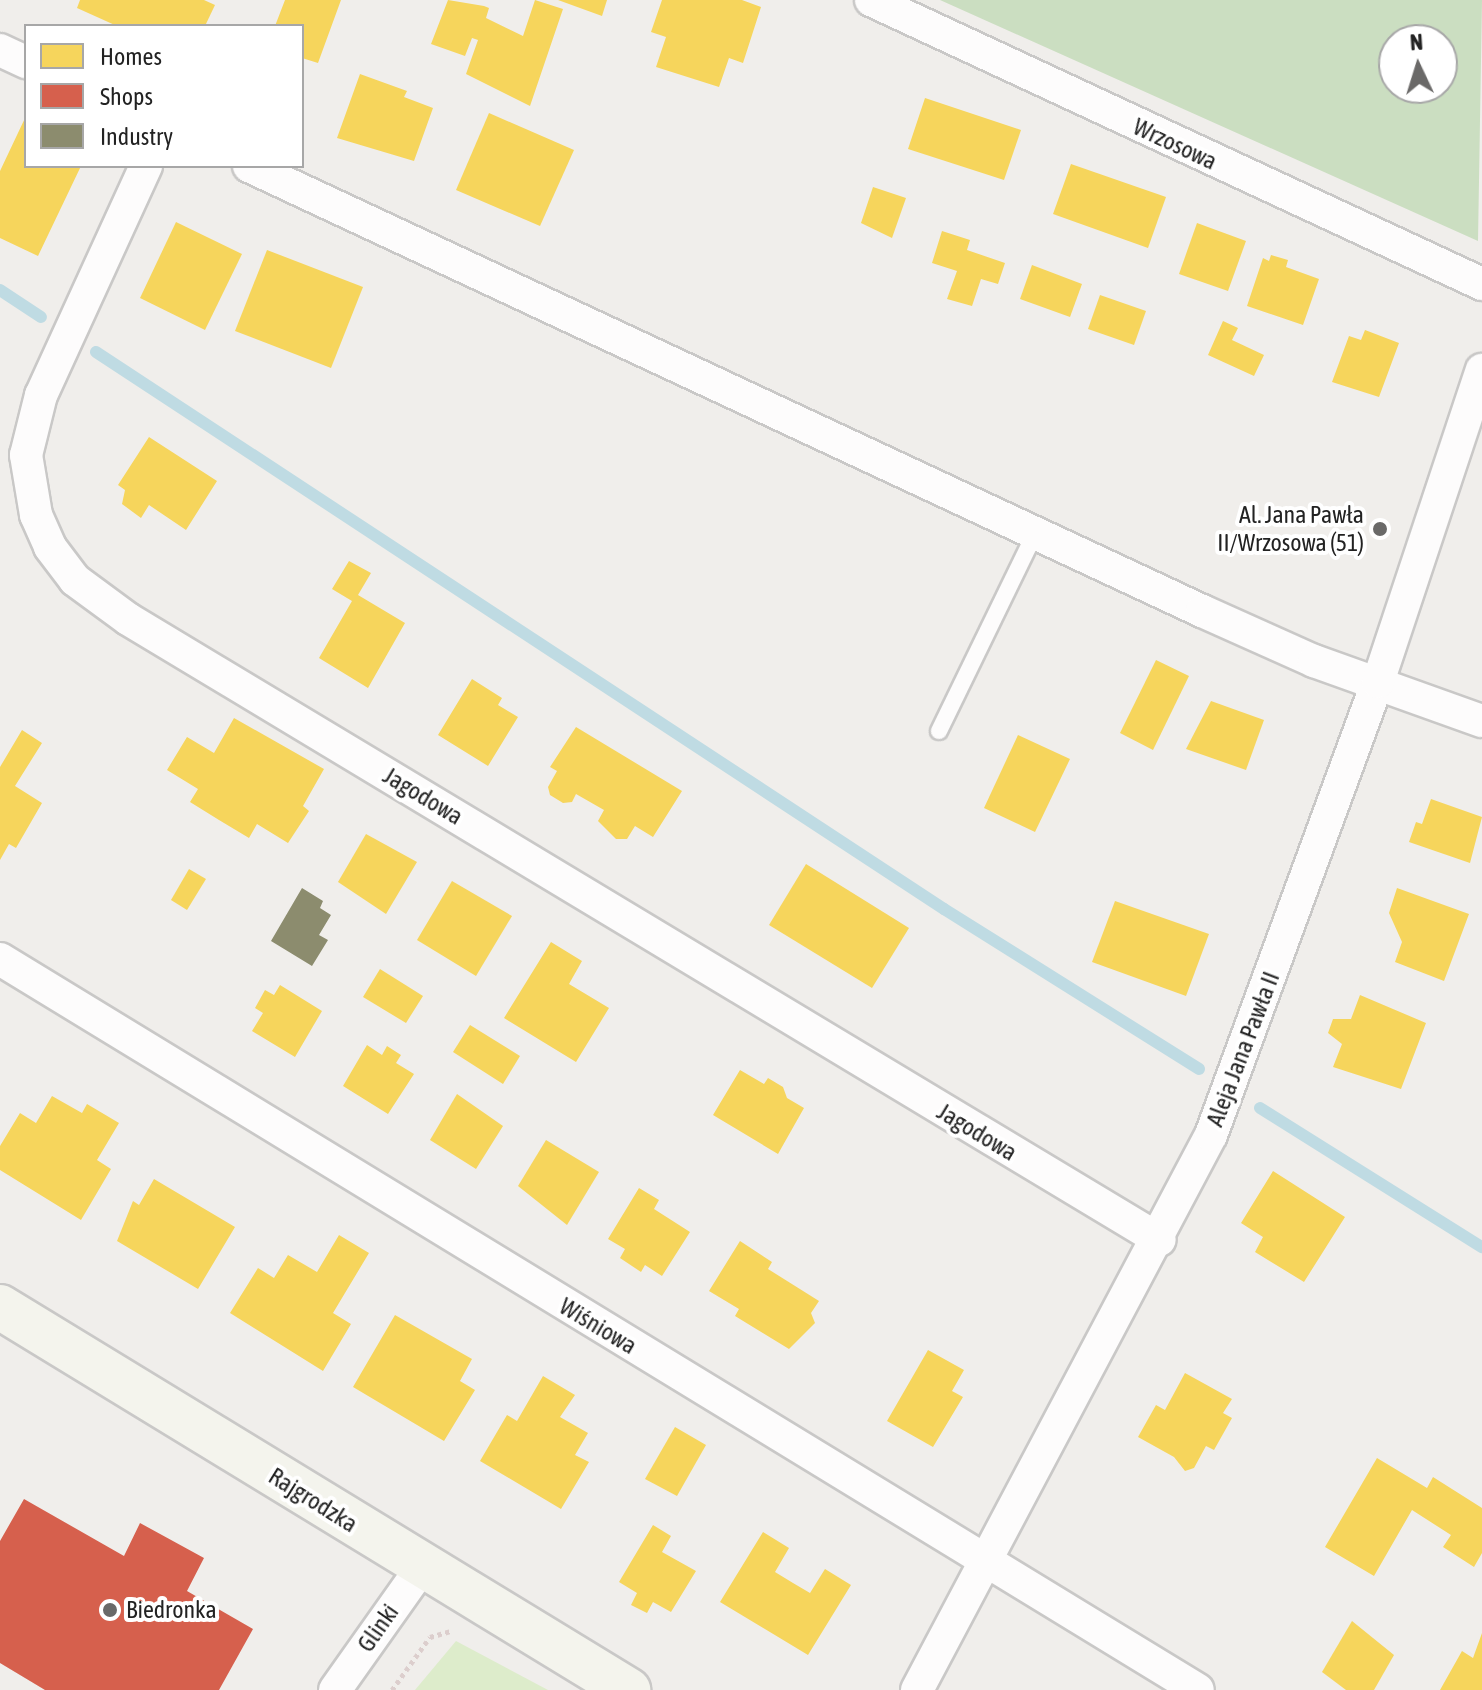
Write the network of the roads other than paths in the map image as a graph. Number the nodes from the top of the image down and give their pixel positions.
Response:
1 (871, 0) edge
2 (0, 50) edge
3 (24, 61) edge
4 (145, 168) edge
5 (253, 168) edge
6 (1482, 284) edge
7 (1482, 370) edge
8 (1035, 533) junction
9 (1378, 682) junction
10 (1482, 721) edge
11 (939, 731) dead end
12 (0, 959) edge
13 (1160, 1240) junction
14 (0, 1307) edge
15 (985, 1562) junction
16 (422, 1567) junction
17 (335, 1690) edge
18 (628, 1690) edge
19 (917, 1690) edge
20 (1198, 1690) edge

1 - 6 street, Wrzosowa
2 - 3 street
4 - 13 street, Jagodowa
5 - 8 street
7 - 9 street, Aleja Jana Pawła II
8 - 9 street
8 - 11 lane
9 - 10 street
9 - 13 street, Aleja Jana Pawła II
12 - 15 street, Wiśniowa
13 - 15 street, Aleja Jana Pawła II
14 - 16 street, Rajgrodzka
15 - 19 street, Aleja Jana Pawła II
15 - 20 street, Wiśniowa
16 - 17 street, Glinki
16 - 18 street, Rajgrodzka

